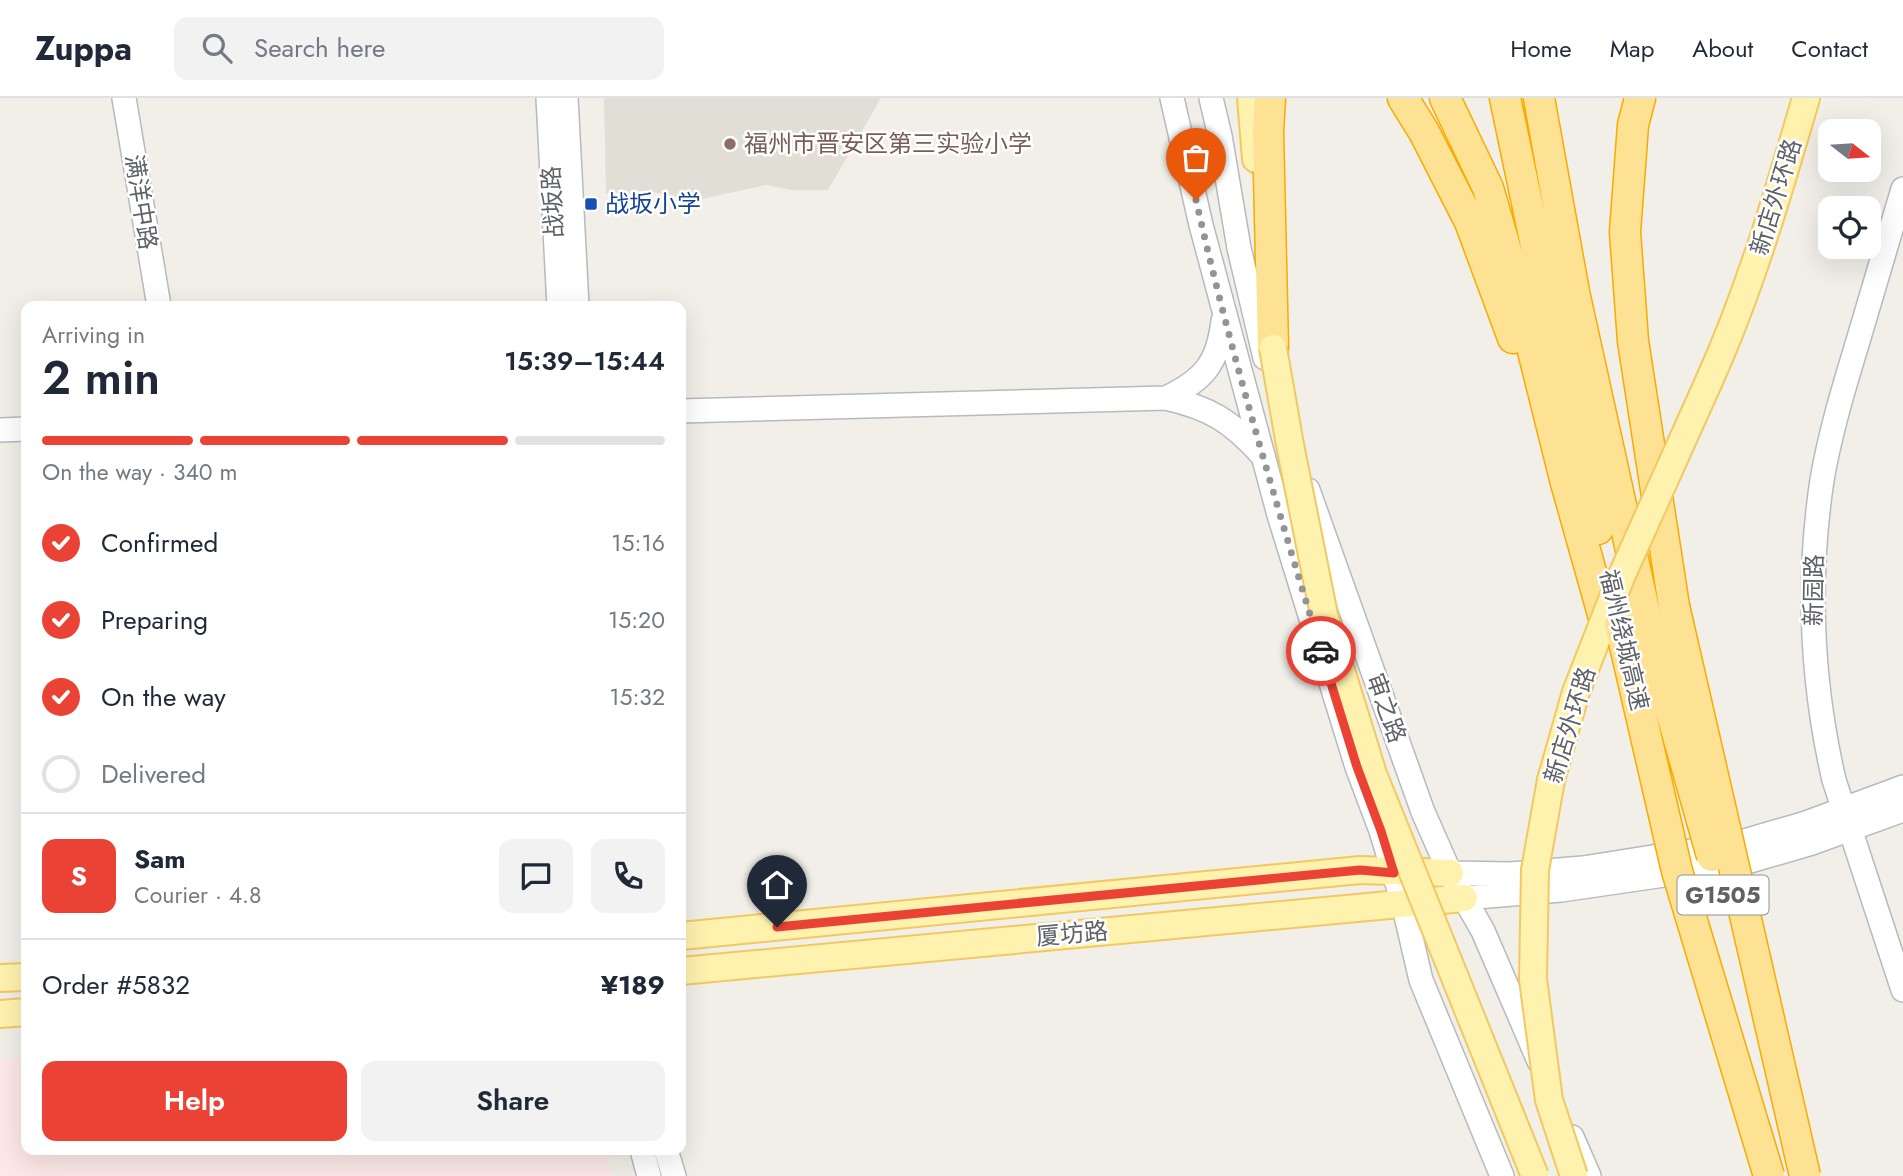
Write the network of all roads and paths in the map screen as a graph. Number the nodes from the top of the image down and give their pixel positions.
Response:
1 (124, 98) edge
2 (548, 98) edge
3 (566, 98) edge
4 (1172, 98) edge
5 (1211, 98) edge
6 (1251, 98) edge
7 (1270, 98) edge
8 (1404, 98) edge
9 (1445, 98) edge
10 (1504, 98) edge
11 (1539, 98) edge
12 (1640, 98) edge
13 (1806, 98) edge
14 (1903, 189) edge
15 (158, 301) edge
16 (559, 301) edge
17 (577, 301) edge
18 (1224, 313) junction
19 (1273, 348) junction
20 (1166, 398) junction
21 (686, 411) edge
22 (21, 429) edge
23 (0, 430) edge
24 (1264, 456) junction
25 (1566, 483) junction
26 (1624, 621) junction
27 (1903, 788) edge
28 (1903, 810) edge
29 (1847, 820) junction
30 (1394, 873) junction
31 (1450, 873) junction
32 (1464, 898) junction
33 (1403, 903) junction
34 (686, 936) edge
35 (686, 971) edge
36 (21, 977) edge
37 (0, 978) edge
38 (1903, 990) edge
39 (21, 1012) edge
40 (0, 1014) edge
41 (643, 1155) edge
42 (668, 1155) edge
43 (649, 1176) edge
44 (674, 1176) edge
45 (1502, 1176) edge
46 (1535, 1176) edge
47 (1574, 1176) edge
48 (1589, 1176) edge
49 (1769, 1176) edge
50 (1803, 1176) edge

1 - 15 main road, 满洋中路
2 - 16 main road, 战坂路
3 - 17 main road, 战坂路
4 - 18 main road, 审之路
5 - 31 main road, 审之路
6 - 19 main road
7 - 19 highway
8 - 25 highway
9 - 25 highway
10 - 26 highway, 福州绕城高速 / G1505
11 - 26 highway, 福州绕城高速 / G1505
12 - 50 highway, bridge
13 - 47 main road, 新店外环路, bridge
14 - 29 main road, 新园路
18 - 20 main road
18 - 24 main road, 审之路
19 - 46 main road, bridge
20 - 21 main road
20 - 24 main road
22 - 23 main road
24 - 30 main road, 审之路
25 - 26 highway
26 - 49 highway, 福州绕城高速 / G1505, bridge
26 - 50 highway, 福州绕城高速 / G1505, bridge
27 - 29 main road
28 - 29 main road
29 - 31 main road
29 - 32 main road
29 - 38 main road, 新园路
30 - 31 main road, 厦坊路
30 - 33 main road, 审之路
30 - 34 main road, 厦坊路
31 - 32 main road, 审之路
32 - 33 main road, 厦坊路
32 - 48 main road, 审之路
33 - 35 main road, 厦坊路
33 - 45 main road, 审之路
36 - 37 main road
39 - 40 main road
41 - 43 main road
42 - 44 main road

